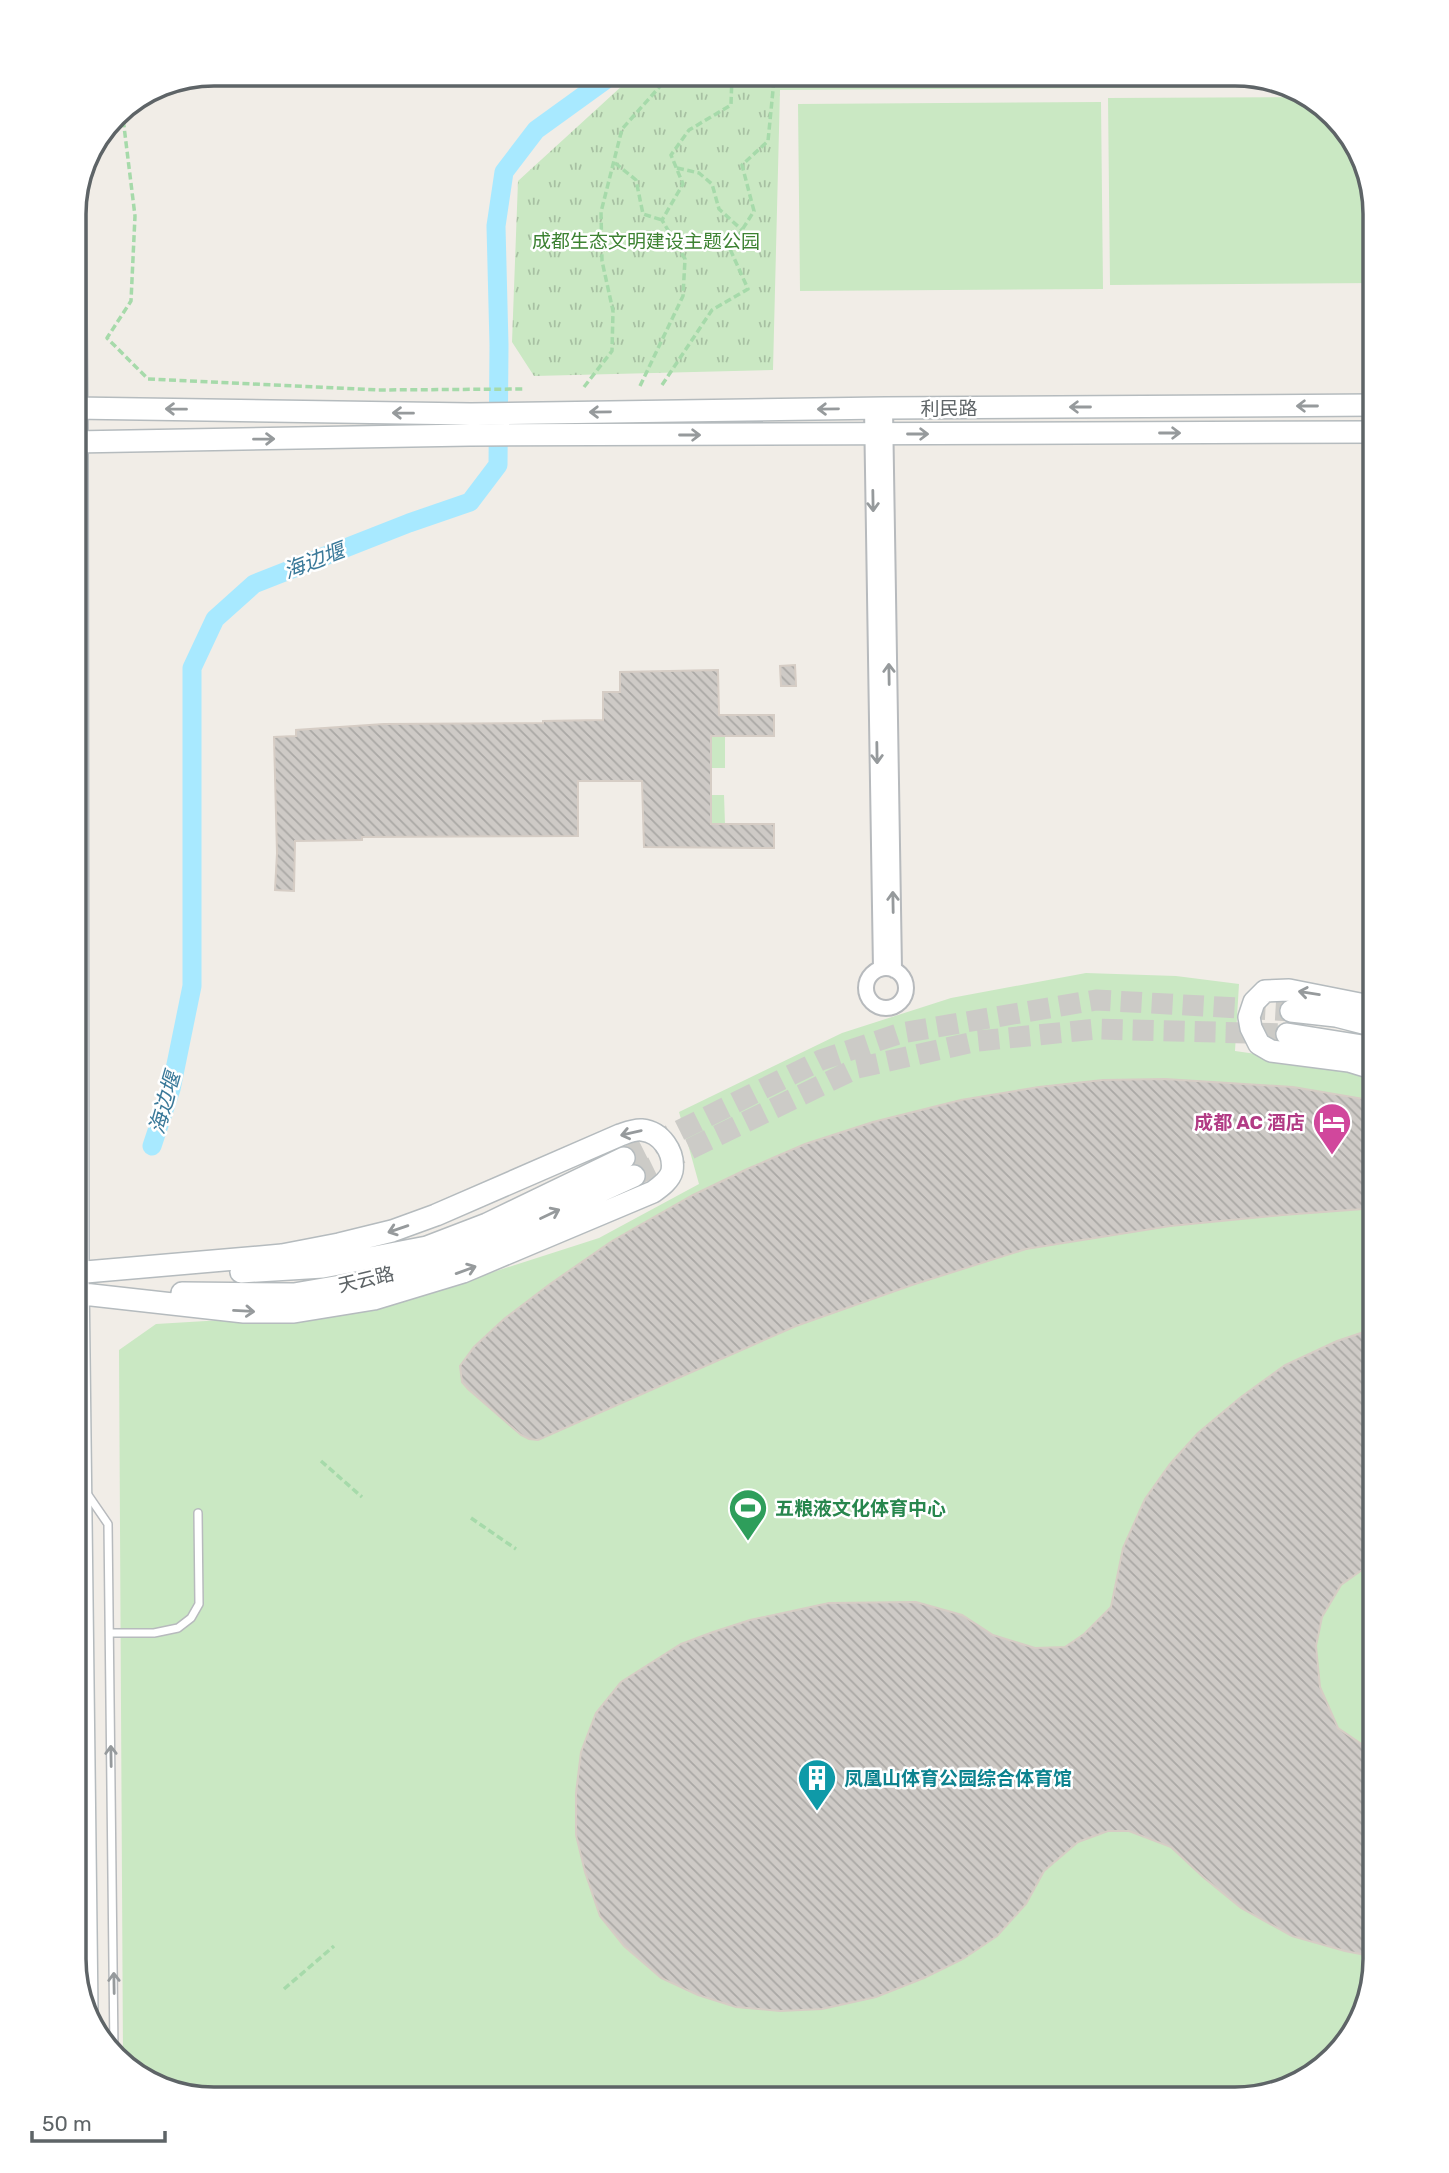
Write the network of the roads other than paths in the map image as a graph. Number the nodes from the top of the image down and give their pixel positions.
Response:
1 (1363, 405) edge
2 (86, 408) edge
3 (879, 408) junction
4 (1363, 432) edge
5 (879, 435) junction
6 (86, 442) edge
7 (887, 969) dead end
8 (1363, 1004) edge
9 (1291, 1010) tunnel mouth
10 (1363, 1023) edge
11 (1287, 1034) tunnel mouth
12 (1363, 1046) edge
13 (1363, 1065) edge
14 (629, 1167) tunnel mouth
15 (86, 1282) edge
16 (86, 1284) edge
17 (86, 1285) edge
18 (86, 1492) edge
19 (198, 1513) dead end
20 (110, 1633) junction
21 (86, 1923) edge
22 (87, 1968) edge
23 (114, 2039) edge

1 -> 3 main road, 利民路
3 -> 2 main road, 利民路
3 - 5 street
5 -> 4 main road, 利民路
6 -> 5 main road, 利民路
5 - 7 street
8 -> 13 main road
9 - 10 main road
11 - 12 main road
14 - 16 main road, 天云路
17 -> 15 main road
18 - 20 lane
19 - 20 lane
23 -> 20 lane
21 - 22 main road

